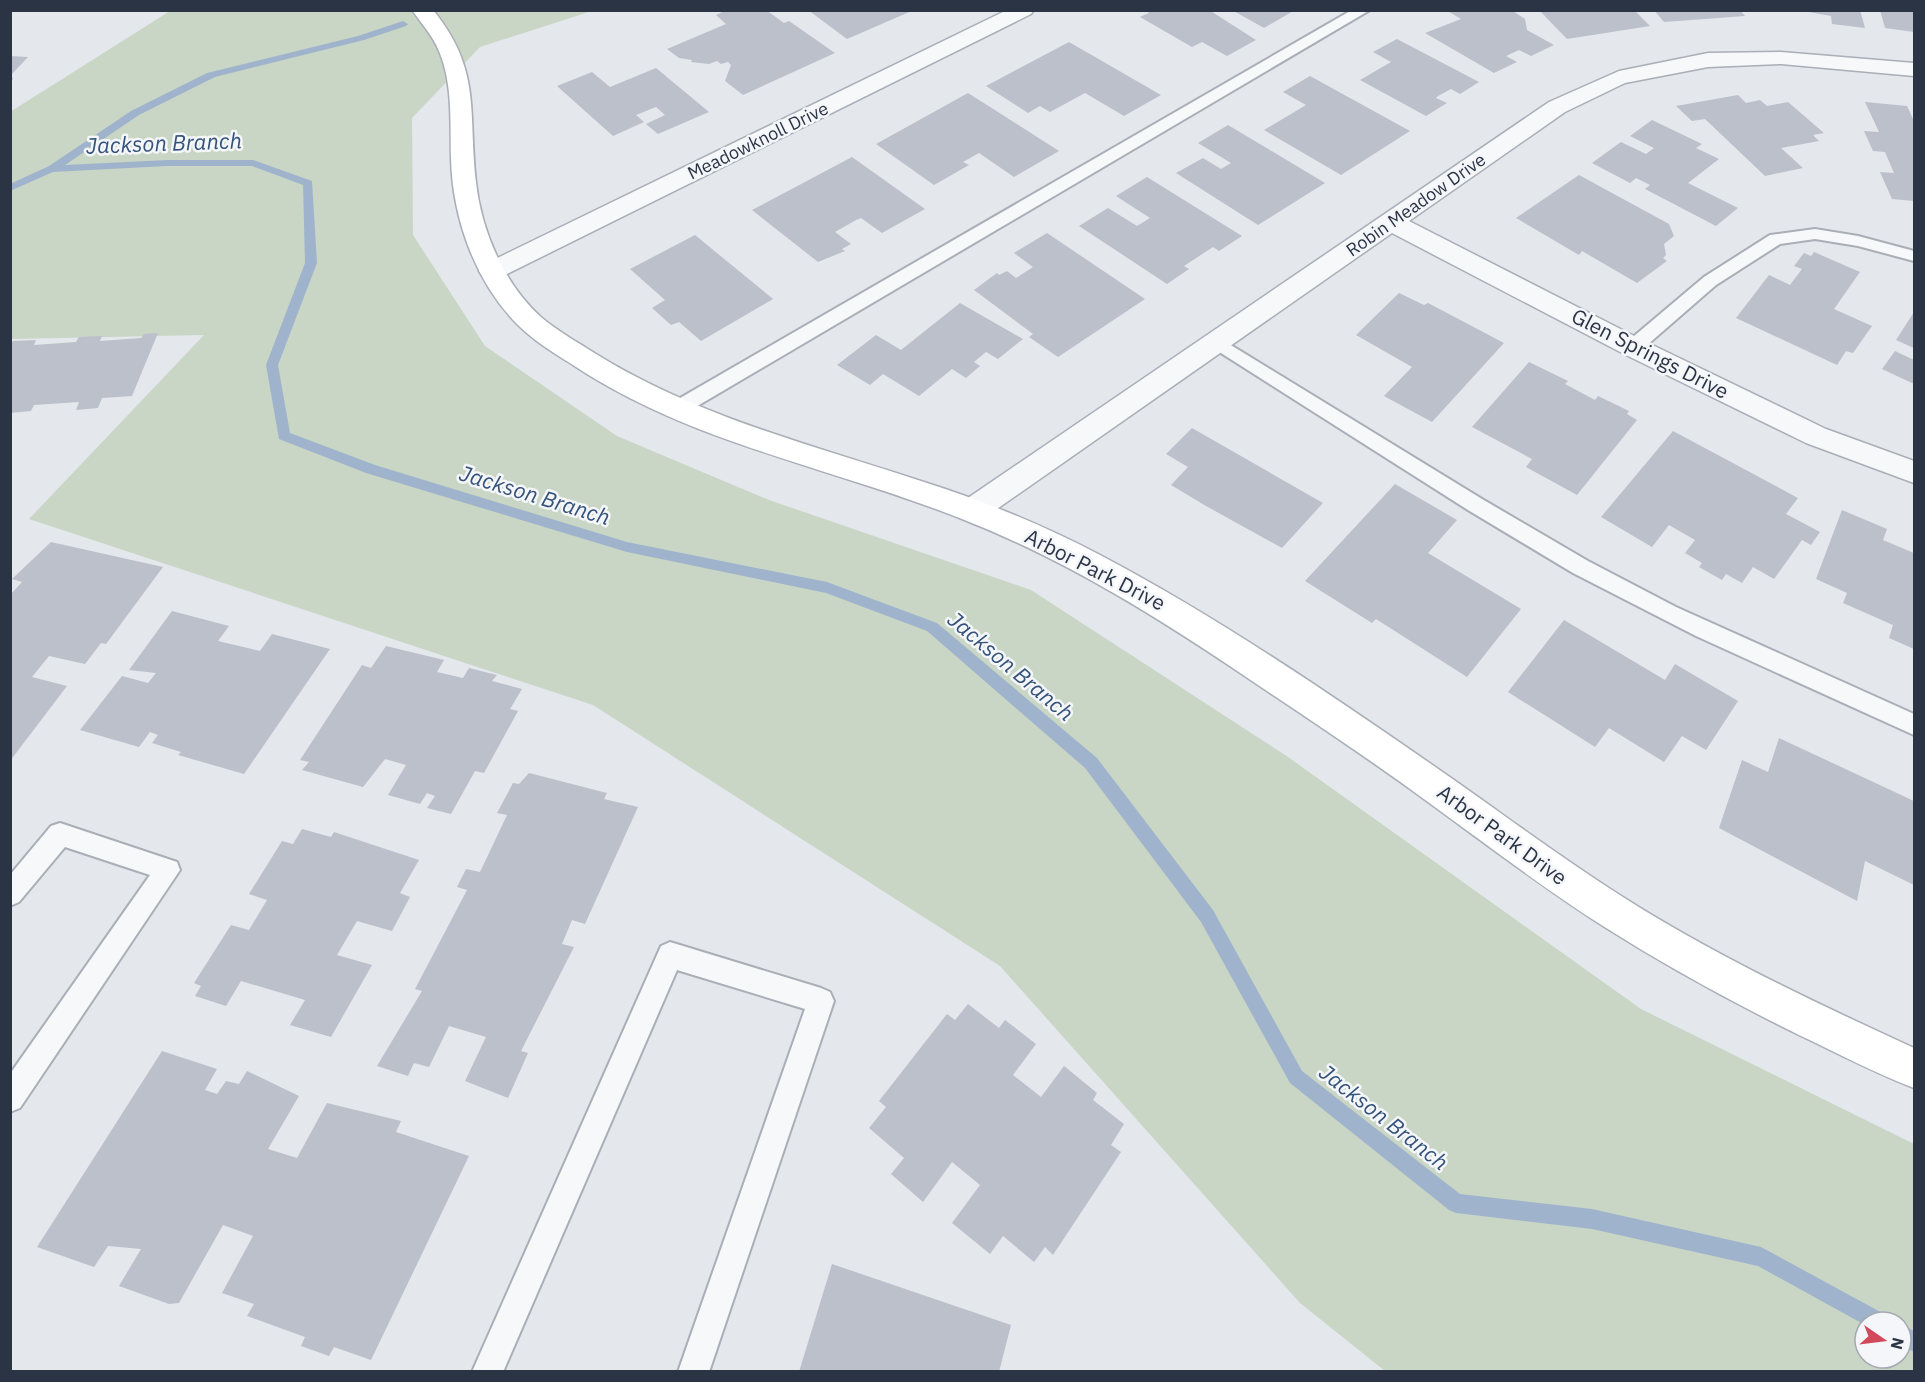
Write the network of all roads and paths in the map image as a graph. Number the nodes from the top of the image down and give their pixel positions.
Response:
1 (422, 10) edge
2 (1024, 10) edge
3 (1363, 10) edge
4 (1914, 70) edge
5 (1391, 222) junction
6 (1914, 256) edge
7 (492, 272) junction
8 (1216, 342) junction
9 (1634, 346) junction
10 (675, 410) junction
11 (1914, 472) edge
12 (974, 510) junction
13 (1914, 725) edge
14 (10, 894) edge
15 (1914, 1068) edge
16 (10, 1098) edge
17 (487, 1371) edge
18 (693, 1371) edge

1 - 7 street, Arbor Park Drive
2 - 7 street, Meadowknoll Drive
3 - 10 lane
4 - 5 street, Robin Meadow Drive
5 - 8 street, Robin Meadow Drive
5 - 9 street, Glen Springs Drive
6 - 9 lane
7 - 10 street, Arbor Park Drive
8 - 12 street, Robin Meadow Drive
8 - 13 lane
9 - 11 street, Glen Springs Drive
10 - 12 street, Arbor Park Drive
12 - 15 street, Arbor Park Drive
14 - 16 lane
17 - 18 lane

